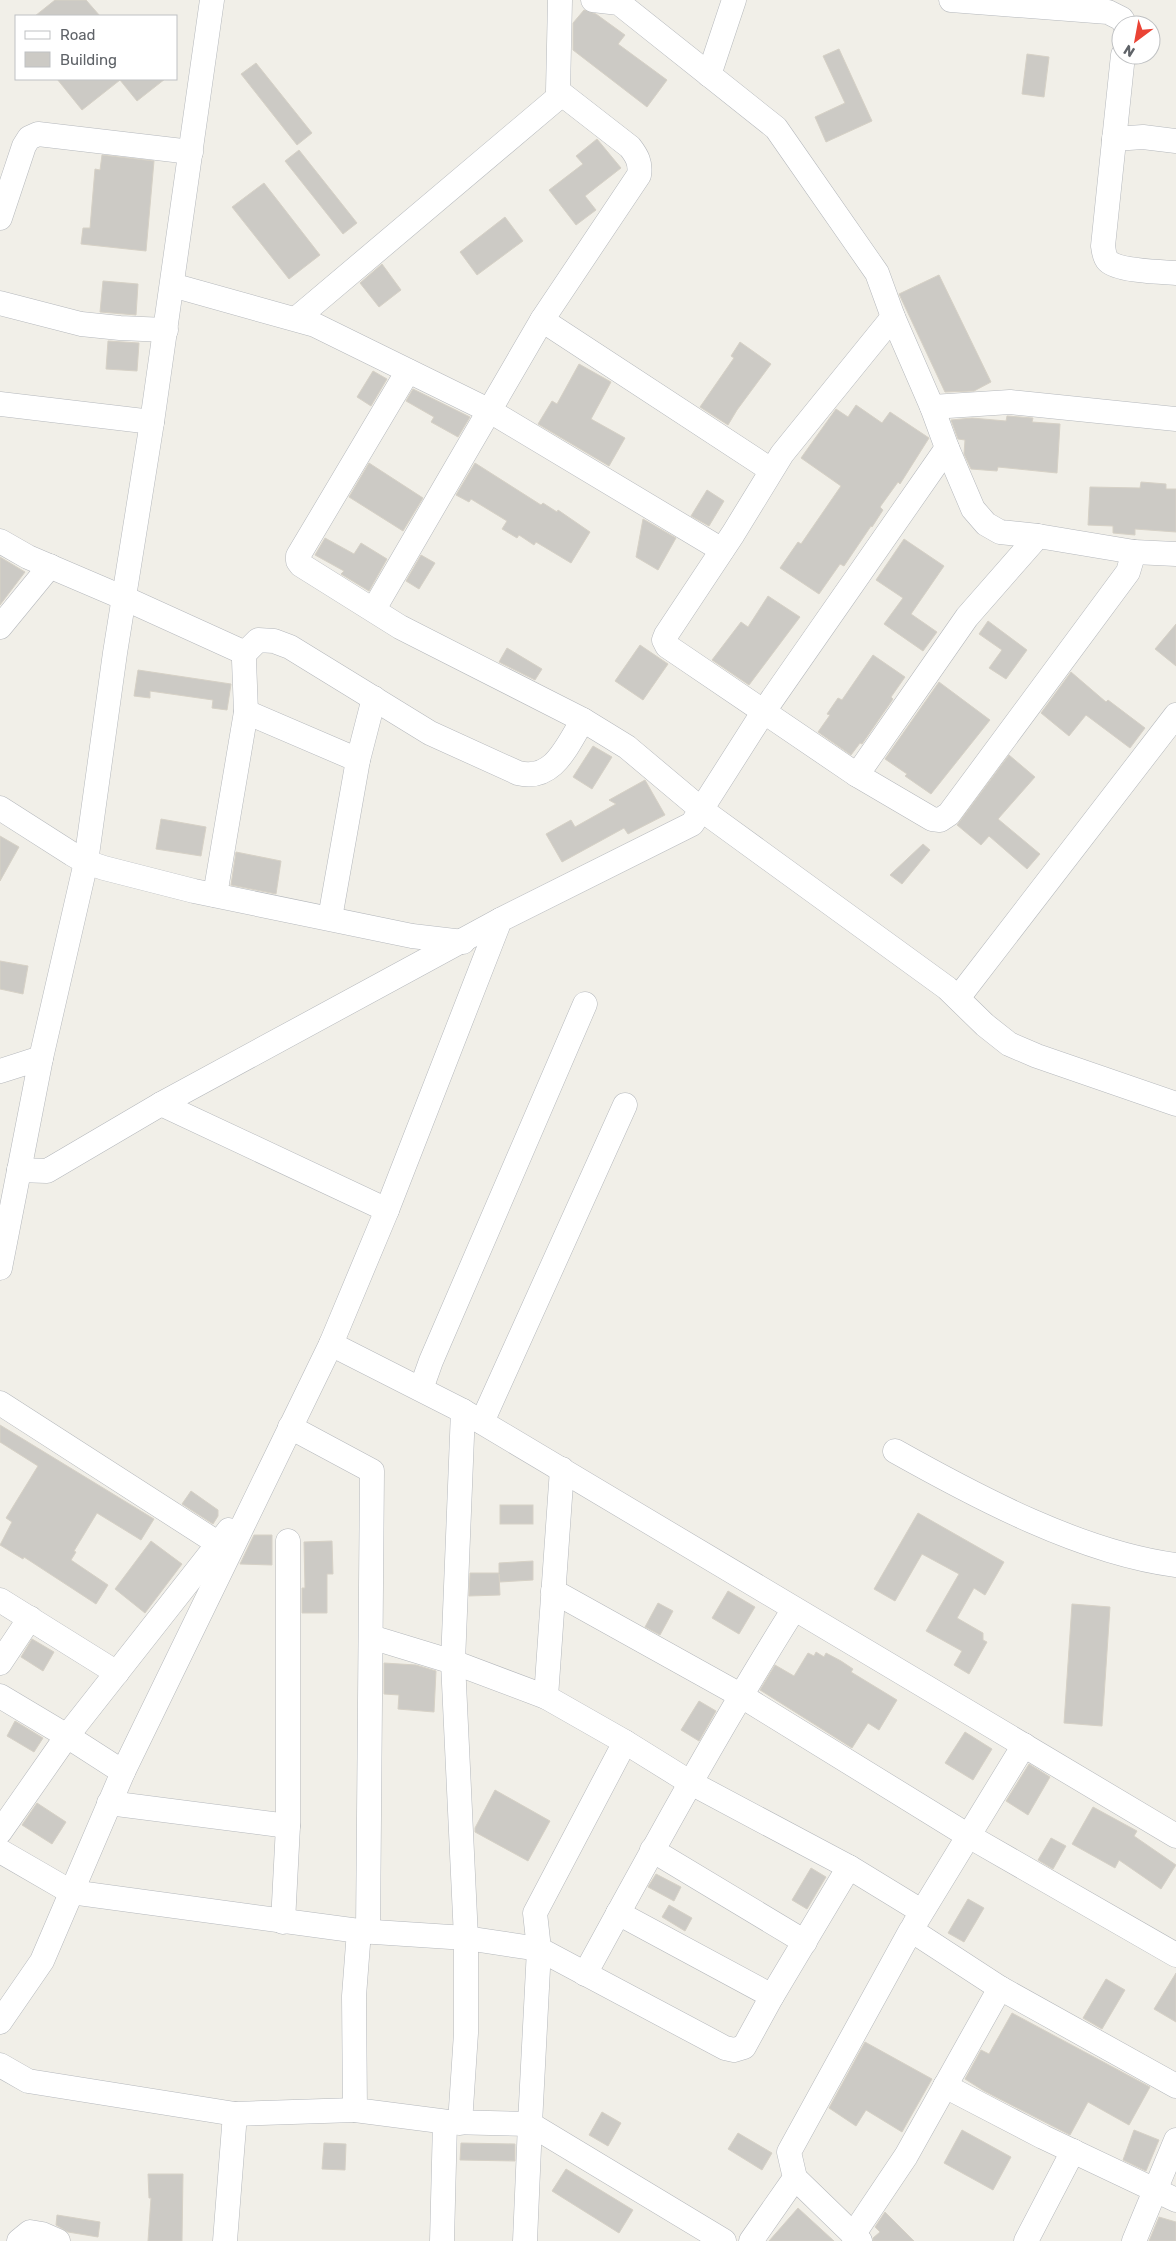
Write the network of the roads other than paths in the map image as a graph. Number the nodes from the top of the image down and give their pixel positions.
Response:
1 (212, 0) edge
2 (560, 0) edge
3 (593, 0) edge
4 (734, 0) edge
5 (963, 0) edge
6 (619, 2) edge
7 (1115, 15) edge
8 (1122, 65) edge
9 (709, 75) junction
10 (561, 95) junction
11 (1114, 139) junction
12 (1176, 140) edge
13 (191, 152) junction
14 (0, 218) edge
15 (1176, 273) edge
16 (172, 285) junction
17 (0, 304) edge
18 (297, 318) junction
19 (893, 318) junction
20 (542, 320) junction
21 (166, 330) junction
22 (408, 371) junction
23 (0, 404) edge
24 (932, 407) junction
25 (490, 411) junction
26 (1176, 419) edge
27 (152, 422) junction
28 (947, 448) junction
29 (772, 470) junction
30 (1038, 536) junction
31 (0, 541) edge
32 (722, 550) junction
33 (1134, 552) junction
34 (1176, 554) edge
35 (50, 566) junction
36 (124, 598) junction
37 (374, 609) junction
38 (0, 627) edge
39 (245, 653) junction
40 (374, 698) junction
41 (764, 711) junction
42 (246, 712) junction
43 (1176, 715) edge
44 (583, 720) junction
45 (358, 760) junction
46 (858, 775) junction
47 (0, 808) edge
48 (702, 810) junction
49 (86, 862) junction
50 (215, 894) junction
51 (330, 918) junction
52 (500, 920) junction
53 (463, 942) junction
54 (958, 998) junction
55 (586, 1004) dead end
56 (41, 1058) junction
57 (0, 1071) edge
58 (161, 1104) junction
59 (1176, 1104) edge
60 (625, 1105) dead end
61 (19, 1170) junction
62 (387, 1210) junction
63 (0, 1268) edge
64 (331, 1344) junction
65 (421, 1389) junction
66 (0, 1403) edge
67 (472, 1416) junction
68 (290, 1427) junction
69 (895, 1451) dead end
70 (562, 1470) junction
71 (257, 1496) junction
72 (288, 1541) dead end
73 (219, 1544) junction
74 (1176, 1565) edge
75 (553, 1591) junction
76 (0, 1600) edge
77 (794, 1609) junction
78 (30, 1618) junction
79 (371, 1637) junction
80 (452, 1662) junction
81 (0, 1663) edge
82 (117, 1672) junction
83 (740, 1695) junction
84 (0, 1696) edge
85 (546, 1697) junction
86 (67, 1736) junction
87 (625, 1742) junction
88 (1024, 1745) junction
89 (123, 1772) junction
90 (691, 1783) junction
91 (110, 1804) junction
92 (288, 1826) junction
93 (0, 1832) edge
94 (967, 1835) junction
95 (1176, 1836) edge
96 (0, 1850) edge
97 (652, 1850) junction
98 (849, 1867) junction
99 (71, 1892) junction
100 (618, 1913) junction
101 (916, 1921) junction
102 (282, 1922) junction
103 (364, 1932) junction
104 (466, 1938) junction
105 (806, 1942) junction
106 (539, 1949) junction
107 (1176, 1956) edge
108 (586, 1974) junction
109 (1000, 1988) junction
110 (772, 1996) junction
111 (0, 2022) edge
112 (0, 2065) edge
113 (945, 2086) junction
114 (1176, 2086) edge
115 (355, 2110) junction
116 (235, 2114) junction
117 (452, 2122) junction
118 (530, 2124) junction
119 (1176, 2140) edge
120 (1073, 2151) junction
121 (796, 2178) junction
122 (1154, 2190) junction
123 (1176, 2200) edge
124 (856, 2238) edge
125 (19, 2241) edge
126 (58, 2241) edge
127 (225, 2241) edge
128 (442, 2241) edge
129 (525, 2241) edge
130 (724, 2241) edge
131 (751, 2241) edge
132 (1026, 2241) edge
133 (1134, 2241) edge

1 - 13 street
2 - 10 street
3 - 6 street
4 - 9 street
5 - 7 street
6 - 9 street
8 - 11 street
9 - 19 street
10 - 18 street
10 - 20 street
11 - 12 street
11 - 15 street
13 - 14 street
13 - 16 street
16 - 18 street
16 - 21 street
17 - 21 street
18 - 22 street
19 - 24 street
19 - 29 street
20 - 25 street
20 - 29 street
21 - 27 street
22 - 25 street
22 - 37 street
23 - 27 street
24 - 26 street
24 - 28 street
25 - 32 street
25 - 37 street
27 - 36 street
28 - 30 street
28 - 41 street
29 - 32 street
30 - 33 street
30 - 46 street
31 - 35 street
32 - 41 street
33 - 34 street
33 - 46 street
35 - 36 street
35 - 38 street
36 - 39 street
36 - 49 street
37 - 44 street
39 - 40 street
39 - 42 street
40 - 44 street
40 - 45 street
41 - 46 street
41 - 48 street
42 - 45 street
42 - 50 street
43 - 54 street
44 - 48 street
45 - 51 street
47 - 49 street
48 - 52 street
48 - 54 street
49 - 50 street
49 - 56 street
50 - 51 street
51 - 53 street
52 - 53 street
52 - 62 street
53 - 58 street
54 - 59 street
55 - 65 street
56 - 57 street
56 - 61 street
58 - 61 street
58 - 62 street
60 - 67 street
61 - 63 street
62 - 64 street
64 - 65 street
64 - 68 street
65 - 67 street
66 - 73 street
67 - 70 street
67 - 80 street
68 - 71 street
68 - 79 street
69 - 74 street
70 - 75 street
70 - 77 street
71 - 73 street
71 - 89 street
72 - 92 street
73 - 82 street
75 - 83 street
75 - 85 street
76 - 78 street
77 - 83 street
77 - 88 street
78 - 81 street
78 - 82 street
79 - 80 street
79 - 103 street
80 - 85 street
80 - 104 street
82 - 86 street
83 - 90 street
83 - 94 street
84 - 86 street
85 - 87 street
86 - 89 street
86 - 93 street
87 - 90 street
87 - 106 street
88 - 94 street
88 - 95 street
89 - 91 street
90 - 97 street
90 - 98 street
91 - 92 street
91 - 99 street
92 - 102 street
94 - 101 street
94 - 107 street
96 - 99 street
97 - 100 street
97 - 105 street
98 - 101 street
98 - 105 street
99 - 102 street
99 - 111 street
100 - 108 street
100 - 110 street
101 - 109 street
101 - 121 street
102 - 103 street
103 - 104 street
103 - 115 street
104 - 106 street
104 - 117 street
105 - 110 street
106 - 108 street
106 - 118 street
108 - 110 street
109 - 113 street
109 - 114 street
112 - 116 street
113 - 120 street
113 - 124 street
115 - 116 street
115 - 117 street
116 - 127 street
117 - 118 street
117 - 128 street
118 - 129 street
118 - 130 street
119 - 122 street
120 - 122 street
120 - 132 street
121 - 124 street
121 - 131 street
122 - 123 street
122 - 133 street
125 - 126 street

